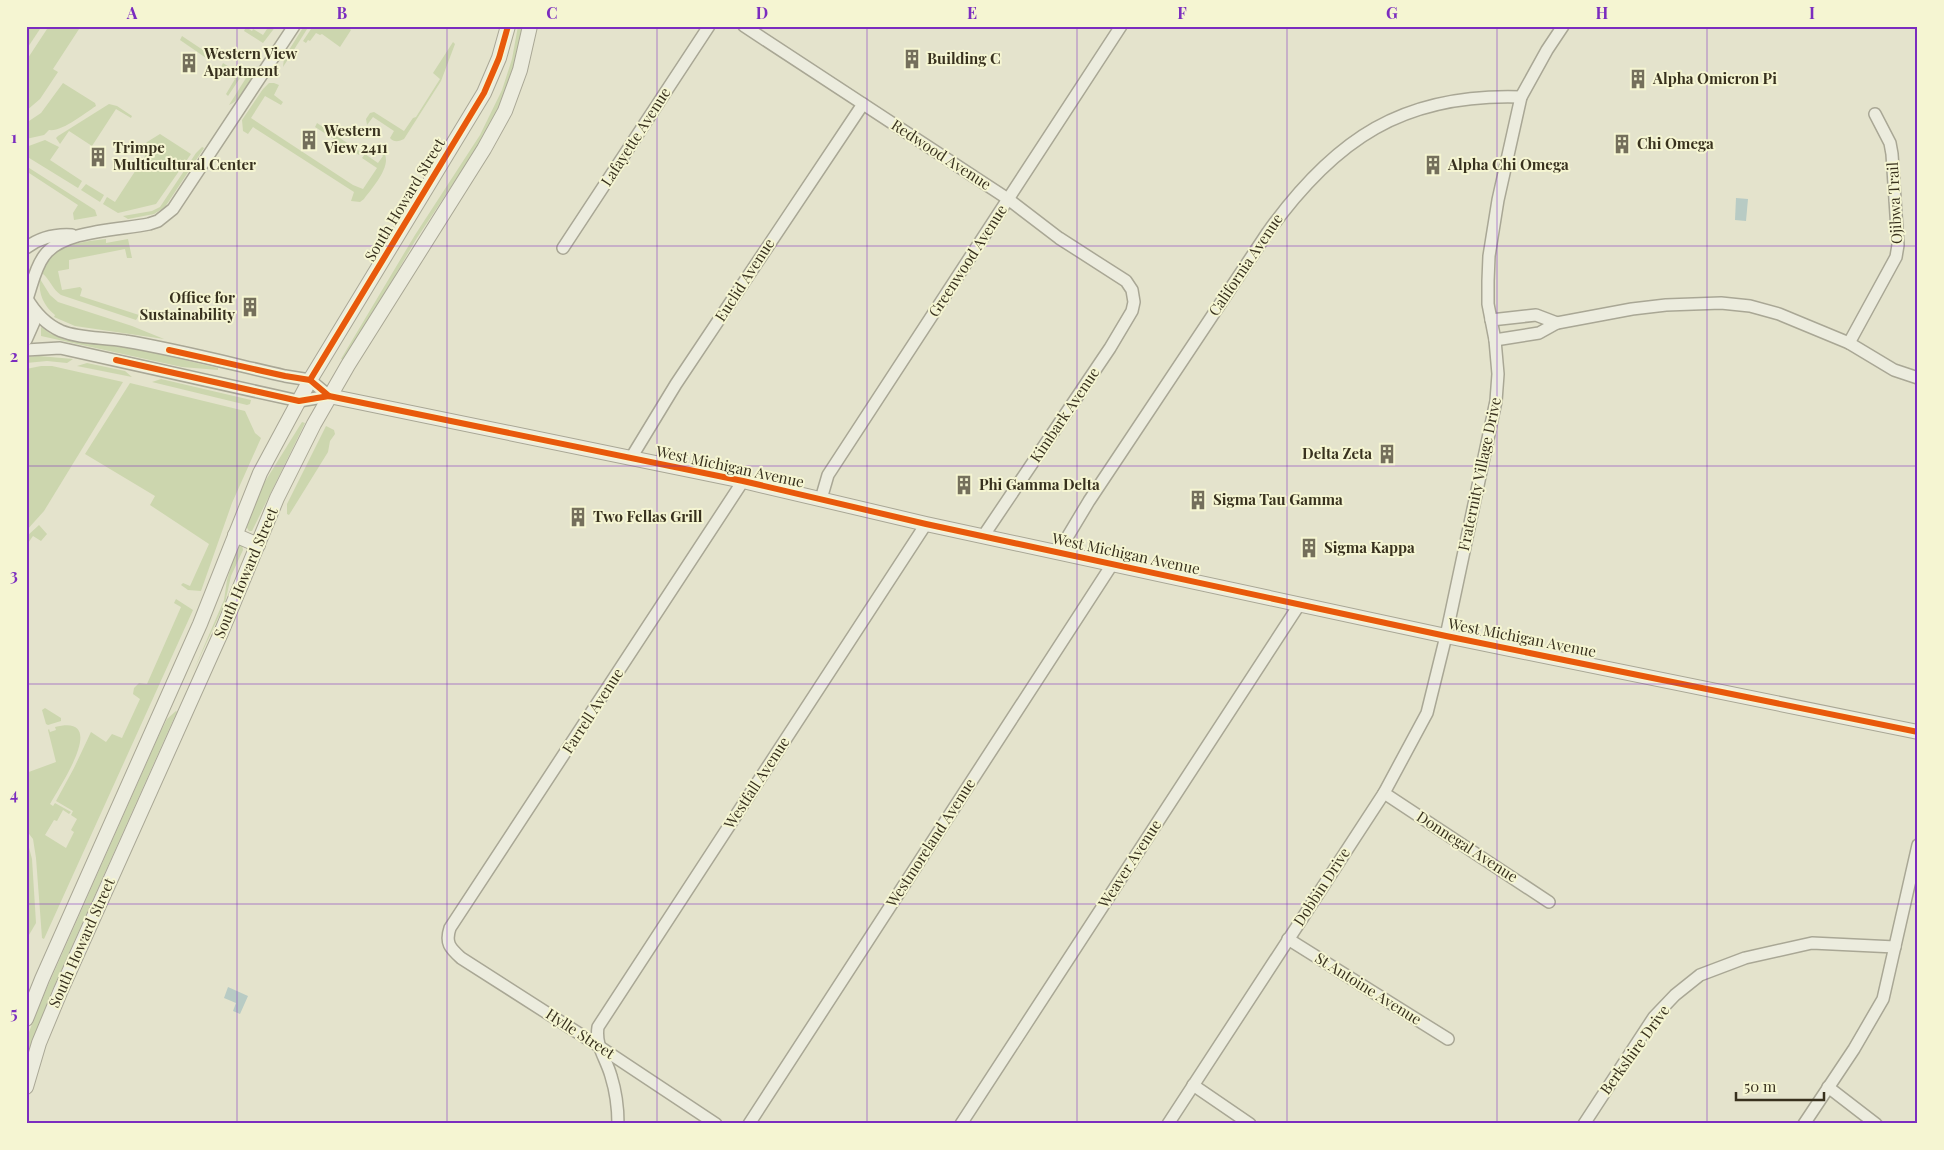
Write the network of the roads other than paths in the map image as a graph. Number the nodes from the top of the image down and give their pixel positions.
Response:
1 (294, 26) edge
2 (508, 26) edge
3 (530, 26) edge
4 (709, 26) edge
5 (744, 26) edge
6 (1121, 26) edge
7 (1563, 26) edge
8 (1521, 97) junction
9 (863, 104) junction
10 (1875, 114) dead end
11 (1008, 199) junction
12 (76, 236) junction
13 (26, 248) edge
14 (563, 248) dead end
15 (1132, 290) joint
16 (28, 301) edge
17 (1491, 320) junction
18 (1557, 323) junction
19 (26, 340) edge
20 (1494, 340) junction
21 (1849, 343) junction
22 (26, 350) edge
23 (1918, 378) edge
24 (310, 380) junction
25 (329, 396) junction
26 (299, 401) junction
27 (631, 458) junction
28 (743, 481) junction
29 (821, 499) junction
30 (926, 524) junction
31 (235, 535) junction
32 (984, 535) junction
33 (258, 545) junction
34 (1059, 552) junction
35 (1113, 563) junction
36 (1299, 605) junction
37 (1446, 636) junction
38 (1918, 732) edge
39 (1384, 793) junction
40 (1918, 845) edge
41 (1549, 902) dead end
42 (1288, 939) junction
43 (447, 943) joint
44 (1895, 947) junction
45 (26, 1019) edge
46 (1448, 1039) dead end
47 (597, 1045) junction
48 (1193, 1085) junction
49 (26, 1087) edge
50 (1828, 1087) junction
51 (618, 1124) edge
52 (716, 1124) edge
53 (749, 1124) edge
54 (961, 1124) edge
55 (1168, 1124) edge
56 (1250, 1124) edge
57 (1584, 1124) edge
58 (1804, 1124) edge
59 (1876, 1124) edge

1 - 12 street
2 - 24 street, South Howard Street
3 - 25 street, South Howard Street
4 - 14 street, Lafayette Avenue
5 - 9 street, Redwood Avenue
6 - 11 street, Greenwood Avenue
7 - 8 street, Fraternity Village Drive
8 - 17 street, Fraternity Village Drive
8 - 34 street, California Avenue
9 - 11 street, Redwood Avenue
9 - 27 street, Euclid Avenue
10 - 21 street, Ojibwa Trail
11 - 15 street, Redwood Avenue
11 - 29 street, Greenwood Avenue
12 - 13 street
12 - 16 street
15 - 32 street, Kimbark Avenue
16 - 19 street
16 - 24 street
17 - 18 street
17 - 20 street, Fraternity Village Drive
18 - 20 street
18 - 21 street
20 - 37 street, Fraternity Village Drive
21 - 23 street
22 - 26 street, West Michigan Avenue
24 - 25 street, West Michigan Avenue
24 - 26 street, South Howard Street
25 - 26 street, West Michigan Avenue
25 - 27 street, West Michigan Avenue
25 - 33 street, South Howard Street
26 - 31 street, South Howard Street
27 - 28 street, West Michigan Avenue
28 - 29 street, West Michigan Avenue
28 - 43 street, Farrell Avenue
29 - 30 street, West Michigan Avenue
30 - 32 street, West Michigan Avenue
30 - 47 street, Westfall Avenue
31 - 33 street
31 - 45 street, South Howard Street
32 - 34 street, West Michigan Avenue
33 - 49 street, South Howard Street
34 - 35 street, West Michigan Avenue
35 - 36 street, West Michigan Avenue
35 - 53 street, Westmoreland Avenue
36 - 37 street, West Michigan Avenue
36 - 54 street, Weaver Avenue
37 - 38 street, West Michigan Avenue
37 - 39 street, Dobbin Drive
39 - 41 street, Donnegal Avenue
39 - 42 street, Dobbin Drive
40 - 44 street
42 - 46 street, St Antoine Avenue
42 - 48 street, Dobbin Drive
43 - 47 street, Hylle Street
44 - 50 street
44 - 57 street, Berkshire Drive
47 - 51 street
47 - 52 street, Hylle Street
48 - 55 street, Dobbin Drive
48 - 56 street
50 - 58 street
50 - 59 street

